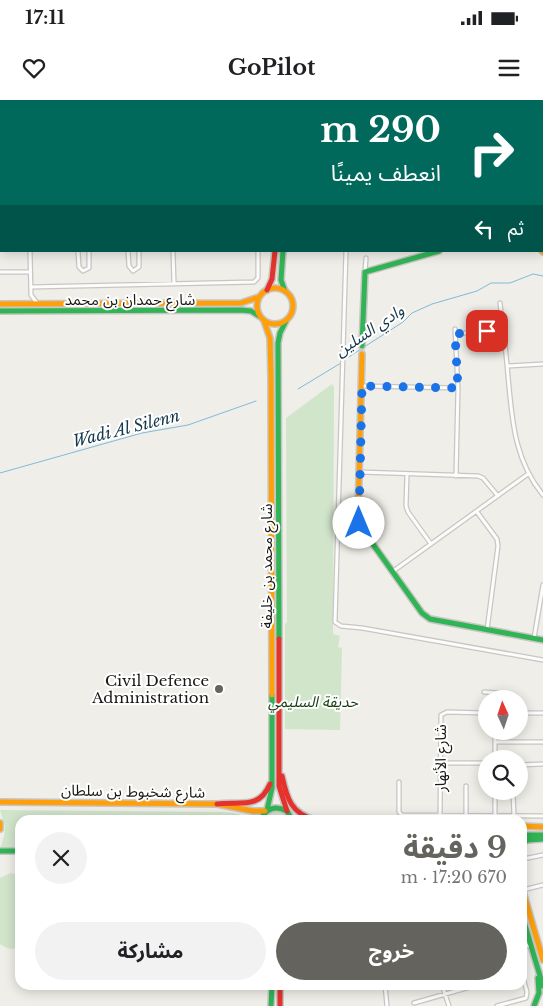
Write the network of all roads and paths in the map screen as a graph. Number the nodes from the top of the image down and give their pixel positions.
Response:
1 (30, 252) edge
2 (78, 252) edge
3 (89, 252) edge
4 (128, 252) edge
5 (139, 252) edge
6 (173, 252) edge
7 (258, 252) edge
8 (275, 252) edge
9 (283, 252) edge
10 (346, 252) edge
11 (435, 252) edge
12 (366, 258) dead end
13 (0, 272) edge
14 (30, 272) junction
15 (365, 272) junction
16 (174, 284) junction
17 (30, 287) junction
18 (267, 290) junction
19 (285, 291) junction
20 (30, 295) junction
21 (259, 298) junction
22 (500, 303) dead end
23 (0, 304) edge
24 (24, 304) junction
25 (38, 304) junction
26 (0, 311) edge
27 (259, 316) junction
28 (264, 321) junction
29 (286, 321) junction
30 (455, 328) dead end
31 (503, 329) junction
32 (455, 334) junction
33 (362, 346) joint
34 (362, 354) joint
35 (543, 364) edge
36 (507, 366) junction
37 (362, 386) junction
38 (458, 388) junction
39 (360, 472) junction
40 (407, 474) junction
41 (528, 474) junction
42 (456, 476) junction
43 (543, 495) edge
44 (498, 496) junction
45 (477, 512) junction
46 (431, 544) junction
47 (392, 572) junction
48 (543, 585) edge
49 (542, 592) edge
50 (487, 630) junction
51 (534, 638) junction
52 (543, 640) edge
53 (543, 660) edge
54 (478, 713) edge
55 (528, 713) edge
56 (543, 713) edge
57 (495, 742) joint
58 (543, 742) edge
59 (495, 750) edge
60 (440, 763) junction
61 (478, 763) edge
62 (543, 764) edge
63 (528, 765) edge
64 (279, 767) junction
65 (272, 777) junction
66 (399, 782) dead end
67 (466, 786) dead end
68 (495, 800) edge
69 (513, 800) edge
70 (0, 802) edge
71 (217, 804) junction
72 (266, 810) junction
73 (287, 811) junction
74 (263, 815) edge
75 (289, 815) edge
76 (302, 815) edge
77 (410, 815) edge
78 (440, 815) edge
79 (466, 815) edge
80 (495, 815) edge
81 (514, 815) edge
82 (527, 816) edge
83 (543, 816) edge
84 (0, 824) edge
85 (527, 826) edge
86 (543, 827) edge
87 (0, 829) edge
88 (527, 835) edge
89 (543, 837) edge
90 (527, 840) edge
91 (0, 851) edge
92 (15, 851) edge
93 (543, 855) edge
94 (528, 858) dead end
95 (543, 885) edge
96 (527, 888) edge
97 (527, 903) edge
98 (527, 932) edge
99 (531, 945) junction
100 (527, 946) edge
101 (543, 960) edge
102 (537, 966) junction
103 (543, 986) edge
104 (527, 989) edge
105 (272, 990) edge
106 (280, 990) edge
107 (385, 990) edge
108 (444, 990) edge
109 (459, 990) edge
110 (445, 994) junction
111 (414, 1003) dead end
112 (272, 1006) edge
113 (280, 1006) edge
114 (387, 1006) edge
115 (449, 1006) edge
116 (497, 1006) edge
117 (534, 1006) edge

1 - 14 street
2 - 3 street
4 - 5 street
6 - 16 street
7 - 16 street
8 - 18 main road
9 - 19 main road
10 - 53 street
11 - 15 main road
12 - 15 street
13 - 14 street
14 - 17 street
15 - 33 main road
16 - 17 street
17 - 20 street
18 - 19 main road
18 - 21 main road
19 - 29 main road
20 - 24 street
20 - 25 street
21 - 25 main road, شارع حمدان بن محمد
21 - 27 main road
22 - 31 street
23 - 24 main road, شارع حمدان بن محمد
24 - 25 main road, شارع حمدان بن محمد
26 - 27 main road, شارع حمدان بن محمد
27 - 28 main road
28 - 29 main road
28 - 65 main road, شارع محمد بن خليفة
29 - 64 main road, شارع محمد بن خليفة
30 - 32 street
31 - 32 street
31 - 36 street
32 - 38 street
33 - 34 street
34 - 37 main road
35 - 36 street
36 - 41 street
37 - 38 street
37 - 39 main road
38 - 42 street
39 - 40 street
39 - 47 main road
40 - 42 street
40 - 46 street
41 - 43 street
41 - 44 street
42 - 44 street
44 - 45 street
45 - 46 street
45 - 50 street
46 - 47 street
47 - 50 main road
48 - 49 street
49 - 51 street
50 - 51 main road
51 - 52 main road
54 - 60 street, شارع الأنهار
55 - 56 street
57 - 58 street
57 - 59 street
60 - 61 street
60 - 78 street, شارع الأنهار
62 - 63 street
64 - 73 main road, شارع محمد بن خليفة
64 - 76 main road
65 - 71 main road
65 - 72 main road, شارع محمد بن خليفة
66 - 77 street
67 - 79 street
68 - 80 street
69 - 81 street
70 - 71 main road, شارع شخبوط بن سلطان
71 - 72 main road, شارع شخبوط بن سلطان
72 - 73 main road, شارع شخبوط بن سلطان
72 - 74 main road, شارع محمد بن خليفة
73 - 75 main road
82 - 83 street
84 - 87 main road
85 - 86 main road
88 - 89 main road
89 - 90 main road
91 - 92 main road
93 - 94 street
95 - 96 street
97 - 101 main road
98 - 99 main road
99 - 100 street
99 - 102 main road
102 - 103 main road
102 - 117 main road
104 - 116 street
105 - 112 main road
106 - 113 main road
107 - 114 street
108 - 110 street
109 - 110 street
110 - 111 street
110 - 115 street

